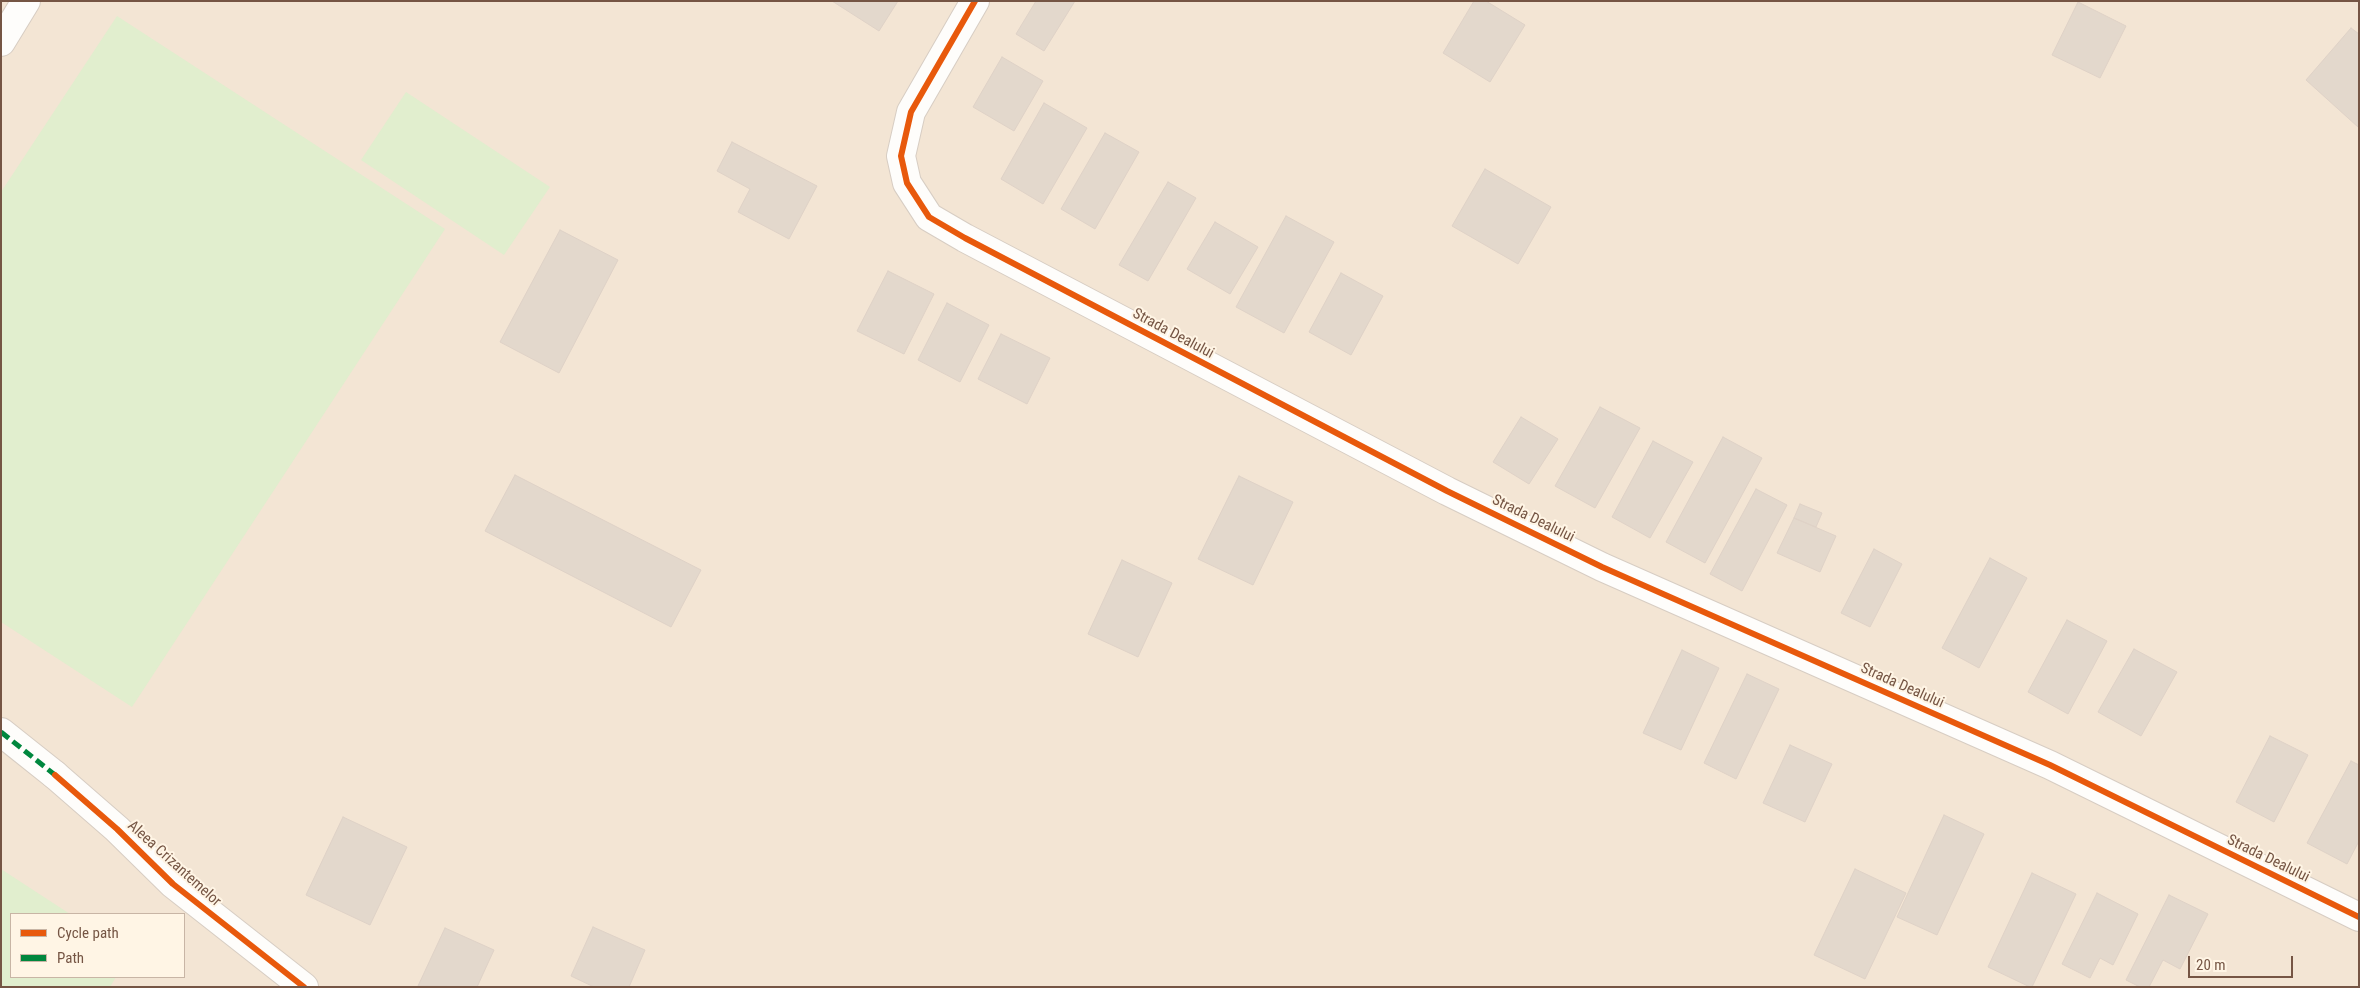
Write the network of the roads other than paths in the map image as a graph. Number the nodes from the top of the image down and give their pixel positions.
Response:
1 (26, 1) edge
2 (975, 1) edge
3 (1, 42) edge
4 (1, 732) edge
5 (2359, 917) edge
6 (304, 987) edge

1 - 3 street
2 - 5 street, Strada Dealului
4 - 6 street, Aleea Crizantemelor

